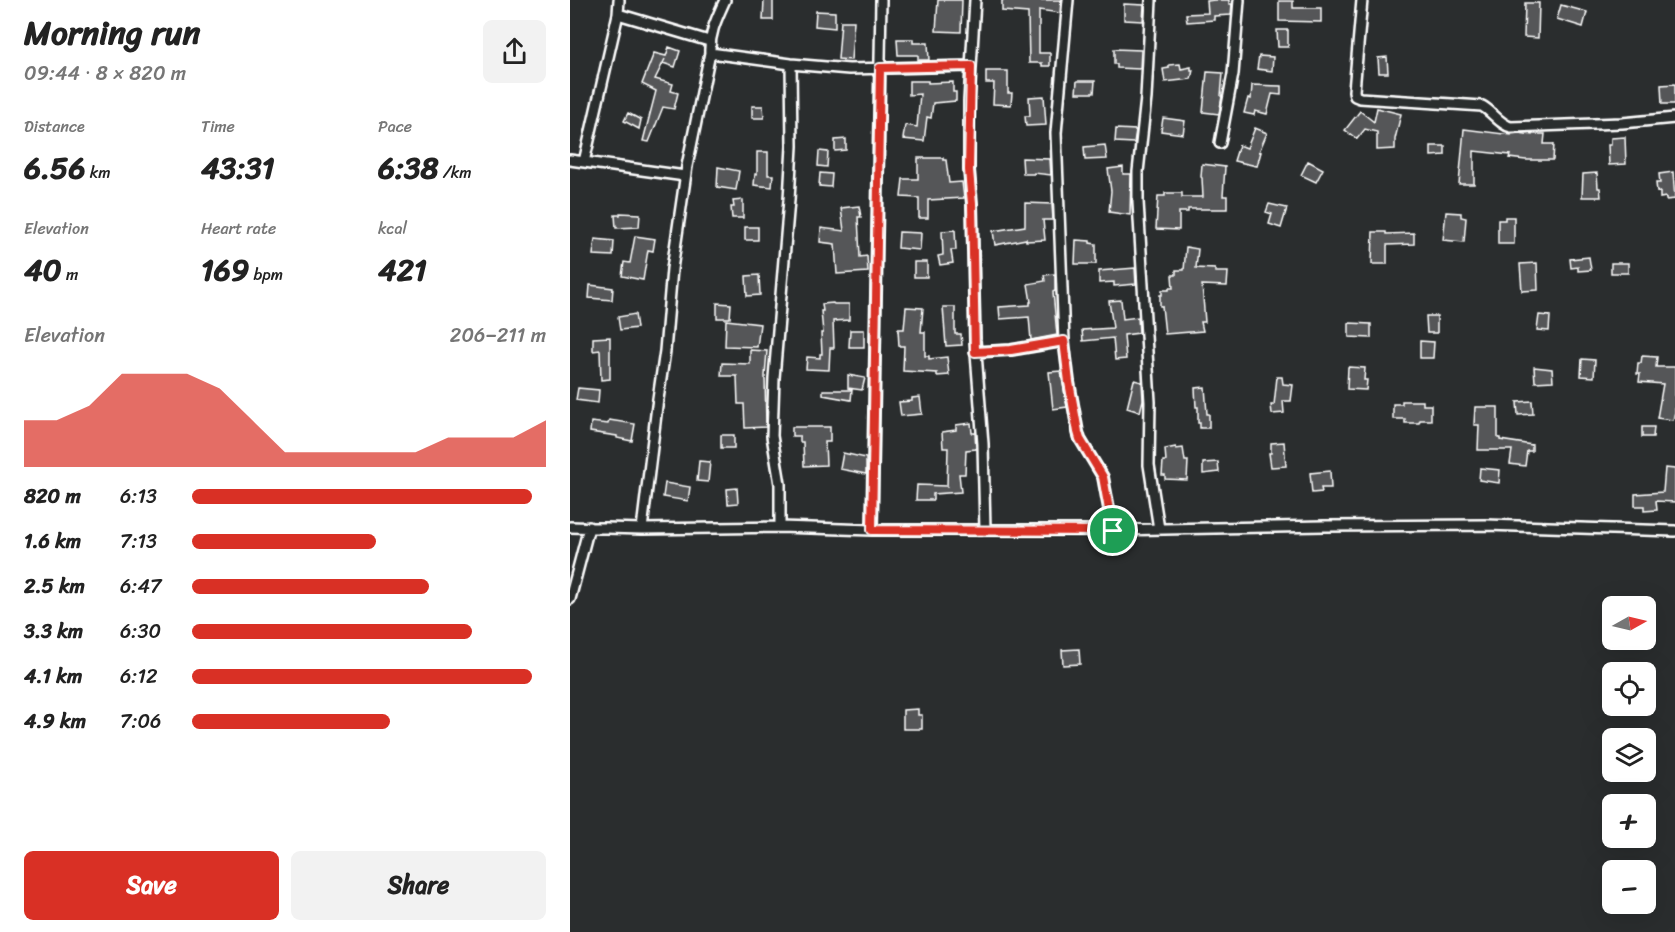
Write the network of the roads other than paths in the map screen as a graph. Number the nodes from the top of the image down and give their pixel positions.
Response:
1 (619, 0) edge
2 (725, 0) edge
3 (881, 0) edge
4 (975, 0) edge
5 (1068, 0) edge
6 (1151, 0) edge
7 (1239, 0) edge
8 (1362, 0) edge
9 (618, 14) junction
10 (709, 41) junction
11 (710, 53) junction
12 (791, 64) junction
13 (971, 66) junction
14 (880, 68) junction
15 (1675, 118) edge
16 (1220, 143) dead end
17 (570, 160) edge
18 (584, 162) junction
19 (685, 176) junction
20 (1064, 341) junction
21 (975, 352) junction
22 (570, 527) edge
23 (589, 527) junction
24 (780, 527) junction
25 (642, 529) junction
26 (1159, 529) junction
27 (872, 530) junction
28 (985, 530) junction
29 (1113, 531) junction
30 (1675, 531) edge
31 (570, 599) edge

1 - 9 street
2 - 10 street
3 - 14 street
4 - 13 street
5 - 20 street
6 - 26 street
7 - 16 street
8 - 15 street
9 - 10 street
9 - 18 street
10 - 11 street
11 - 12 street
11 - 19 street
12 - 14 street
12 - 24 street
13 - 14 street
13 - 21 street
14 - 27 street
17 - 18 street
18 - 19 street
19 - 25 street
20 - 21 street
20 - 29 street
21 - 28 street
22 - 23 street
23 - 25 street
23 - 31 street
24 - 25 street
24 - 27 street
26 - 29 street
26 - 30 street
27 - 28 street
28 - 29 street

